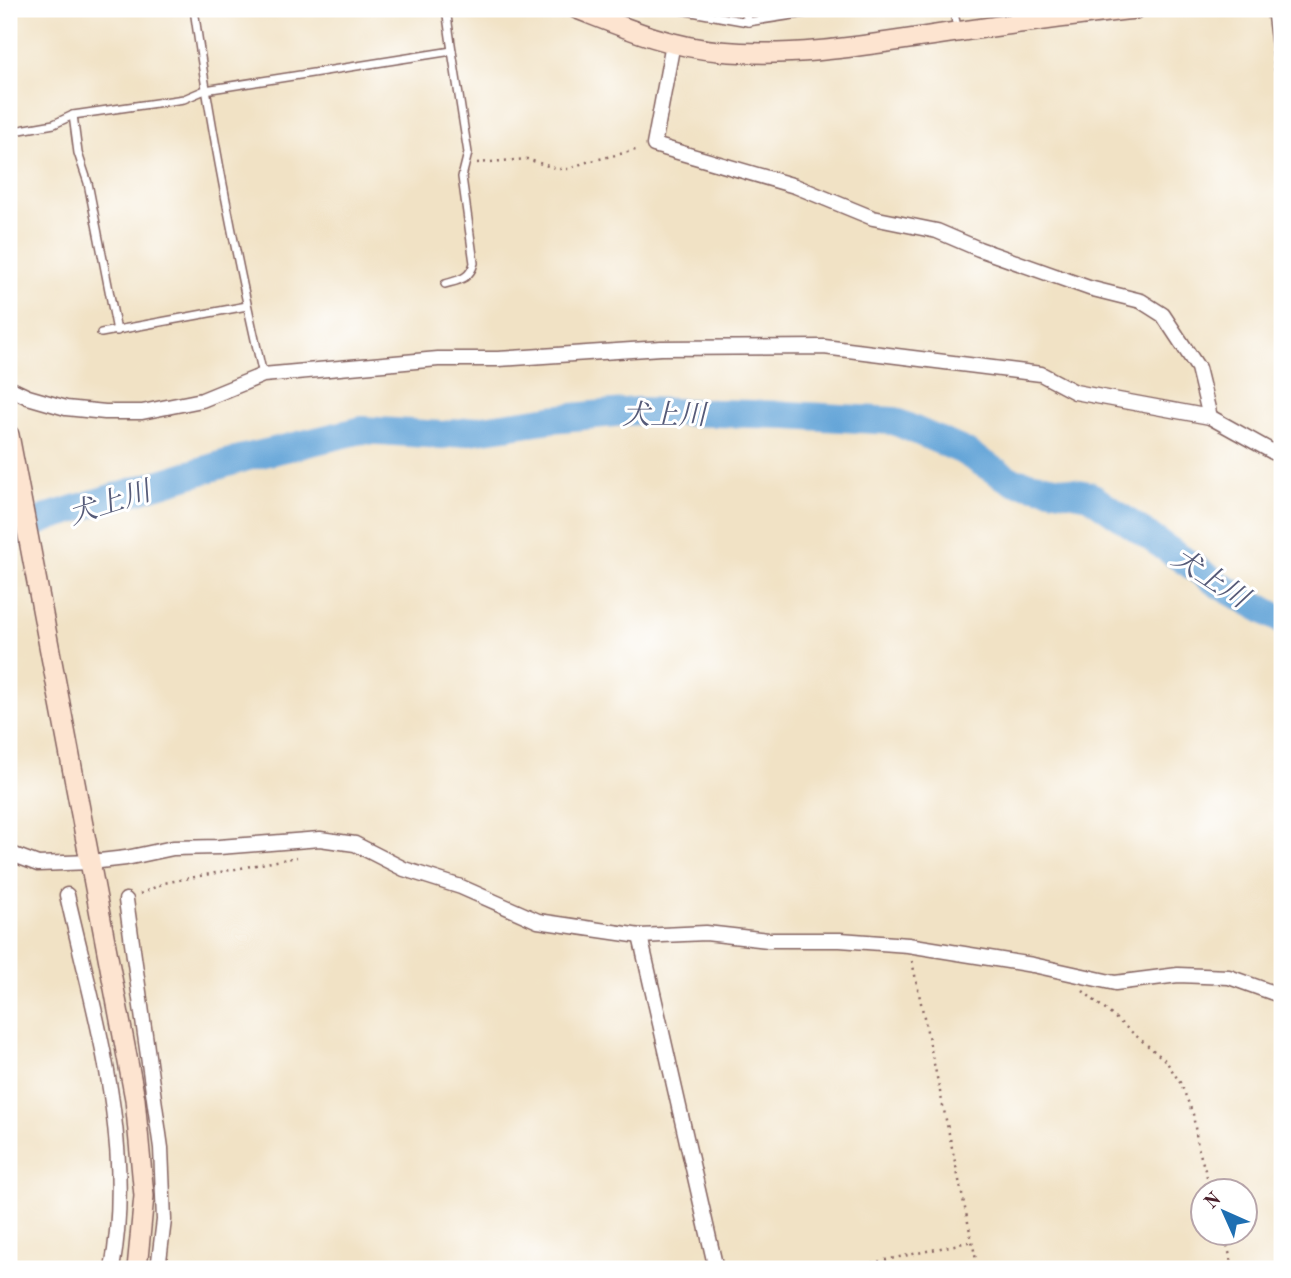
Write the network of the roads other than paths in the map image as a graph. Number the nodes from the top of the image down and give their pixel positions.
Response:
1 (194, 9) edge
2 (446, 9) edge
3 (577, 9) edge
4 (674, 9) edge
5 (745, 9) edge
6 (832, 9) edge
7 (953, 9) edge
8 (1135, 9) edge
9 (1274, 9) edge
10 (748, 22) junction
11 (958, 32) junction
12 (673, 43) junction
13 (452, 51) junction
14 (1282, 70) edge
15 (205, 90) junction
16 (73, 115) junction
17 (9, 132) edge
18 (445, 285) dead end
19 (247, 306) junction
20 (117, 331) junction
21 (101, 333) dead end
22 (262, 375) junction
23 (9, 388) edge
24 (1210, 417) junction
25 (9, 435) edge
26 (1282, 457) edge
27 (9, 853) edge
28 (91, 862) junction
29 (67, 895) dead end
30 (127, 900) road end
31 (640, 936) junction
32 (1282, 996) edge
33 (112, 1269) edge
34 (137, 1269) edge
35 (158, 1269) edge
36 (716, 1269) edge

1 - 15 lane
2 - 13 lane
3 - 12 street
4 - 10 lane
5 - 10 lane
6 - 10 lane
7 - 11 lane
8 - 11 street
9 - 14 street
11 - 12 street
12 - 24 street
13 - 15 lane
13 - 18 lane
15 - 16 lane
15 - 19 lane
16 - 17 lane
16 - 20 lane
19 - 20 lane
19 - 22 lane
20 - 21 lane
22 - 23 street
22 - 24 street
24 - 26 street
25 - 28 street
27 - 28 street
28 - 31 street
28 - 34 street
29 - 33 street
30 - 35 street
31 - 32 street
31 - 36 street

